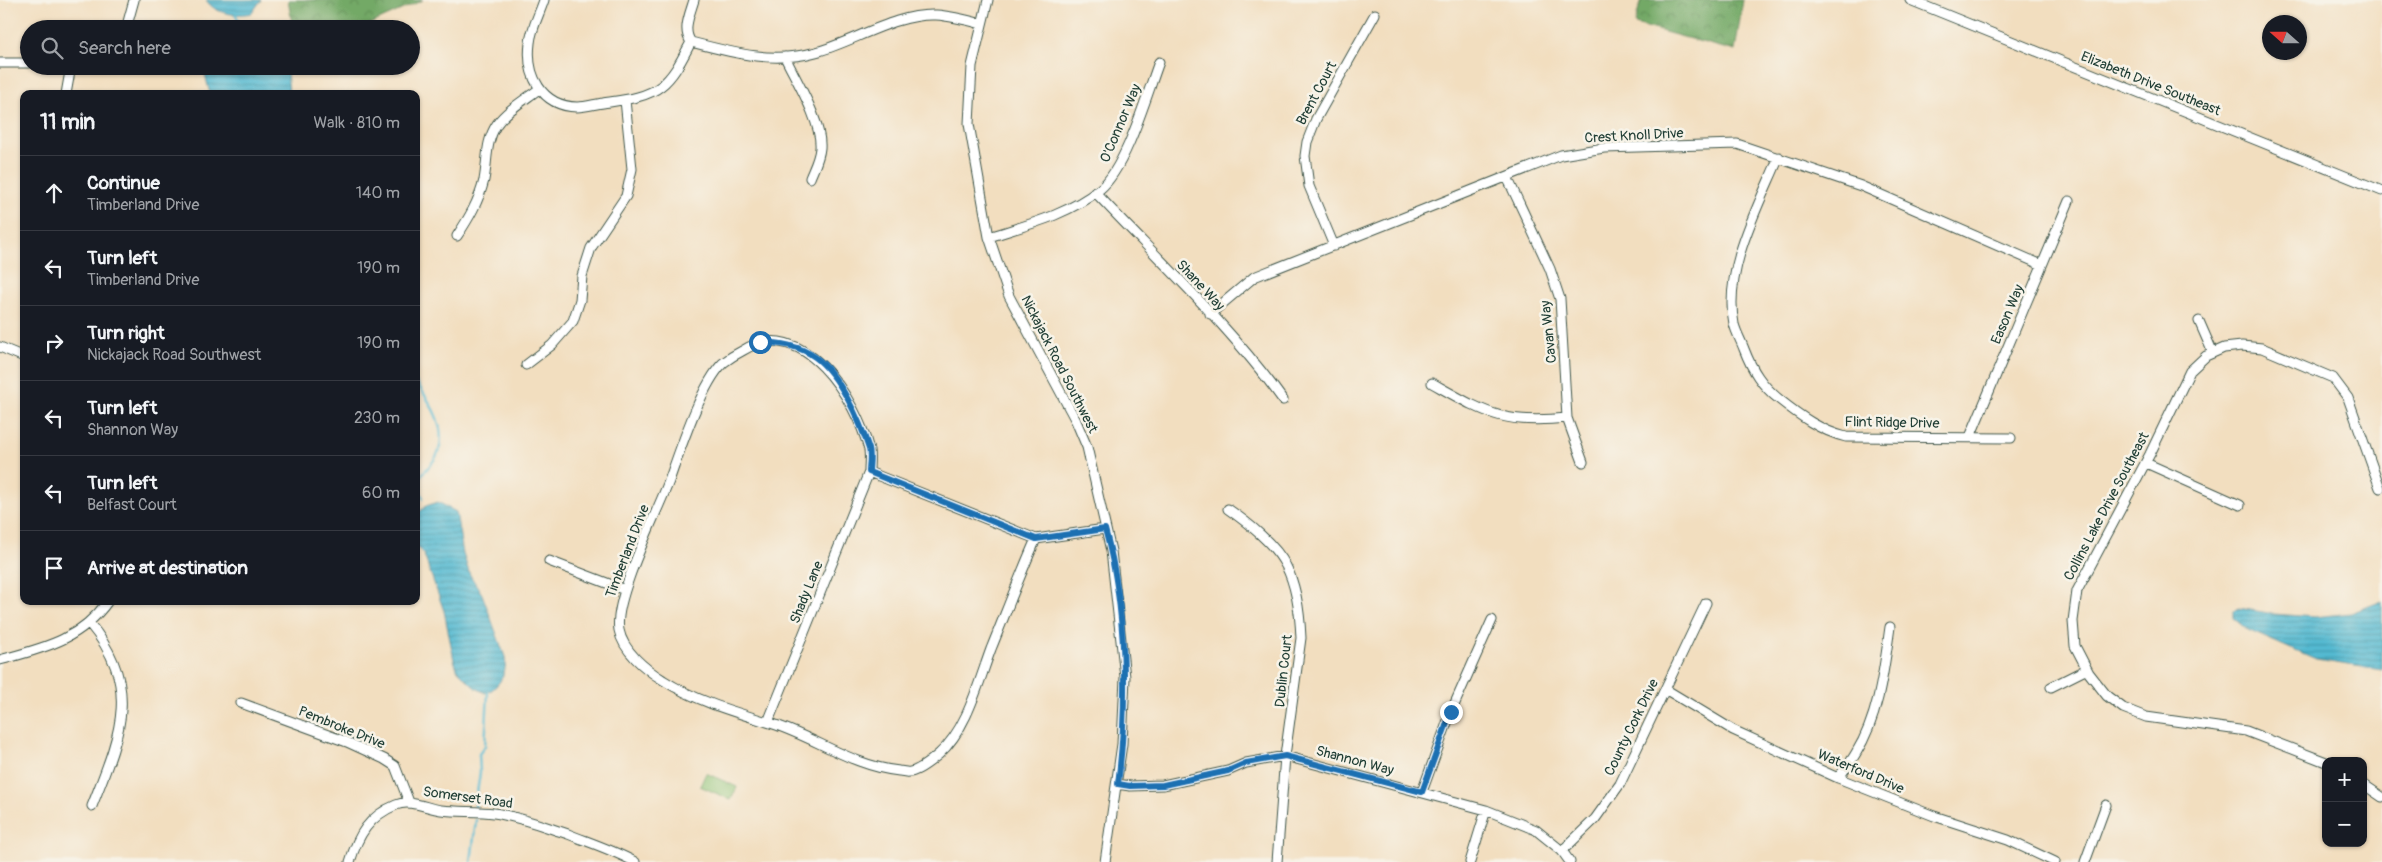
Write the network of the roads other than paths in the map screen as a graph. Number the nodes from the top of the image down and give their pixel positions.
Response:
1 (134, 0) edge
2 (544, 0) edge
3 (694, 0) edge
4 (988, 0) edge
5 (1910, 0) edge
6 (1375, 14) dead end
7 (128, 20) edge
8 (982, 24) junction
9 (691, 42) junction
10 (785, 57) junction
11 (1159, 62) dead end
12 (0, 63) edge
13 (20, 64) edge
14 (69, 75) edge
15 (539, 89) junction
16 (67, 90) edge
17 (625, 100) junction
18 (1779, 157) junction
19 (1507, 177) junction
20 (810, 178) dead end
21 (2382, 191) edge
22 (1095, 192) junction
23 (2069, 201) dead end
24 (457, 236) dead end
25 (989, 237) junction
26 (1334, 246) junction
27 (2042, 265) junction
28 (1210, 314) junction
29 (2200, 321) dead end
30 (0, 347) edge
31 (2213, 353) junction
32 (20, 355) edge
33 (526, 365) dead end
34 (1432, 383) dead end
35 (1283, 400) dead end
36 (1567, 418) junction
37 (1970, 437) junction
38 (2011, 438) dead end
39 (1583, 462) dead end
40 (2146, 463) junction
41 (869, 472) junction
42 (2380, 488) dead end
43 (2240, 505) dead end
44 (1228, 509) dead end
45 (1105, 529) junction
46 (1036, 539) junction
47 (549, 561) dead end
48 (625, 590) junction
49 (1706, 603) dead end
50 (105, 605) edge
51 (1492, 620) dead end
52 (89, 623) junction
53 (1890, 627) dead end
54 (0, 660) edge
55 (2087, 669) junction
56 (2051, 687) dead end
57 (1665, 689) junction
58 (241, 702) dead end
59 (768, 722) junction
60 (1285, 756) junction
61 (2322, 760) edge
62 (1838, 778) junction
63 (1118, 784) junction
64 (2367, 787) edge
65 (1422, 792) junction
66 (2382, 797) edge
67 (409, 802) junction
68 (2106, 805) dead end
69 (92, 806) dead end
70 (1486, 810) junction
71 (1562, 851) junction
72 (350, 862) edge
73 (635, 862) edge
74 (1105, 862) edge
75 (1277, 862) edge
76 (1470, 862) edge
77 (1570, 862) edge
78 (2055, 862) edge
79 (2085, 862) edge

1 - 7 street
2 - 15 street
3 - 9 street
4 - 8 street, Nickajack Road Southwest
5 - 21 street, Elizabeth Drive Southeast
6 - 26 street, Brent Court
8 - 10 street
8 - 25 street, Nickajack Road Southwest
9 - 10 street
9 - 17 street
10 - 20 street
11 - 22 street, O'Connor Way
12 - 13 street
14 - 16 street
15 - 17 street
15 - 24 street
17 - 33 street
18 - 19 street, Crest Knoll Drive
18 - 27 street, Crest Knoll Drive
18 - 37 street, Flint Ridge Drive
19 - 26 street, Crest Knoll Drive
19 - 36 street, Cavan Way
22 - 25 street, O'Connor Way
22 - 28 street, Shane Way
23 - 27 street, Eason Way
25 - 45 street, Nickajack Road Southwest
26 - 28 street, Crest Knoll Drive
27 - 37 street, Eason Way
28 - 35 street, Shane Way
29 - 31 street
30 - 32 street
31 - 40 street, Collins Lake Drive Southeast
31 - 42 street, Collins Lake Drive Southeast
34 - 36 street
36 - 39 street, Cavan Way
37 - 38 street, Flint Ridge Drive
40 - 43 street
40 - 55 street, Collins Lake Drive Southeast
41 - 46 street
41 - 48 street, Timberland Drive
41 - 59 street, Shady Lane
44 - 60 street, Dublin Court
45 - 46 street
45 - 63 street, Nickajack Road Southwest
46 - 59 street, Timberland Drive
47 - 48 street
48 - 59 street, Timberland Drive
49 - 57 street, County Cork Drive
50 - 52 street
51 - 65 street
52 - 54 street
52 - 69 street
53 - 62 street
55 - 56 street
55 - 61 street, Collins Lake Drive Southeast
57 - 62 street, Waterford Drive
57 - 71 street, County Cork Drive
58 - 67 street, Pembroke Drive
60 - 63 street, Shannon Way
60 - 65 street, Shannon Way
60 - 75 street, Dublin Court
62 - 78 street, Waterford Drive
63 - 74 street, Nickajack Road Southwest
64 - 66 street
65 - 70 street, Shannon Way
67 - 72 street, Somerset Road
67 - 73 street, Somerset Road
68 - 79 street
70 - 71 street, Shannon Way
70 - 76 street
71 - 77 street, Shannon Way

